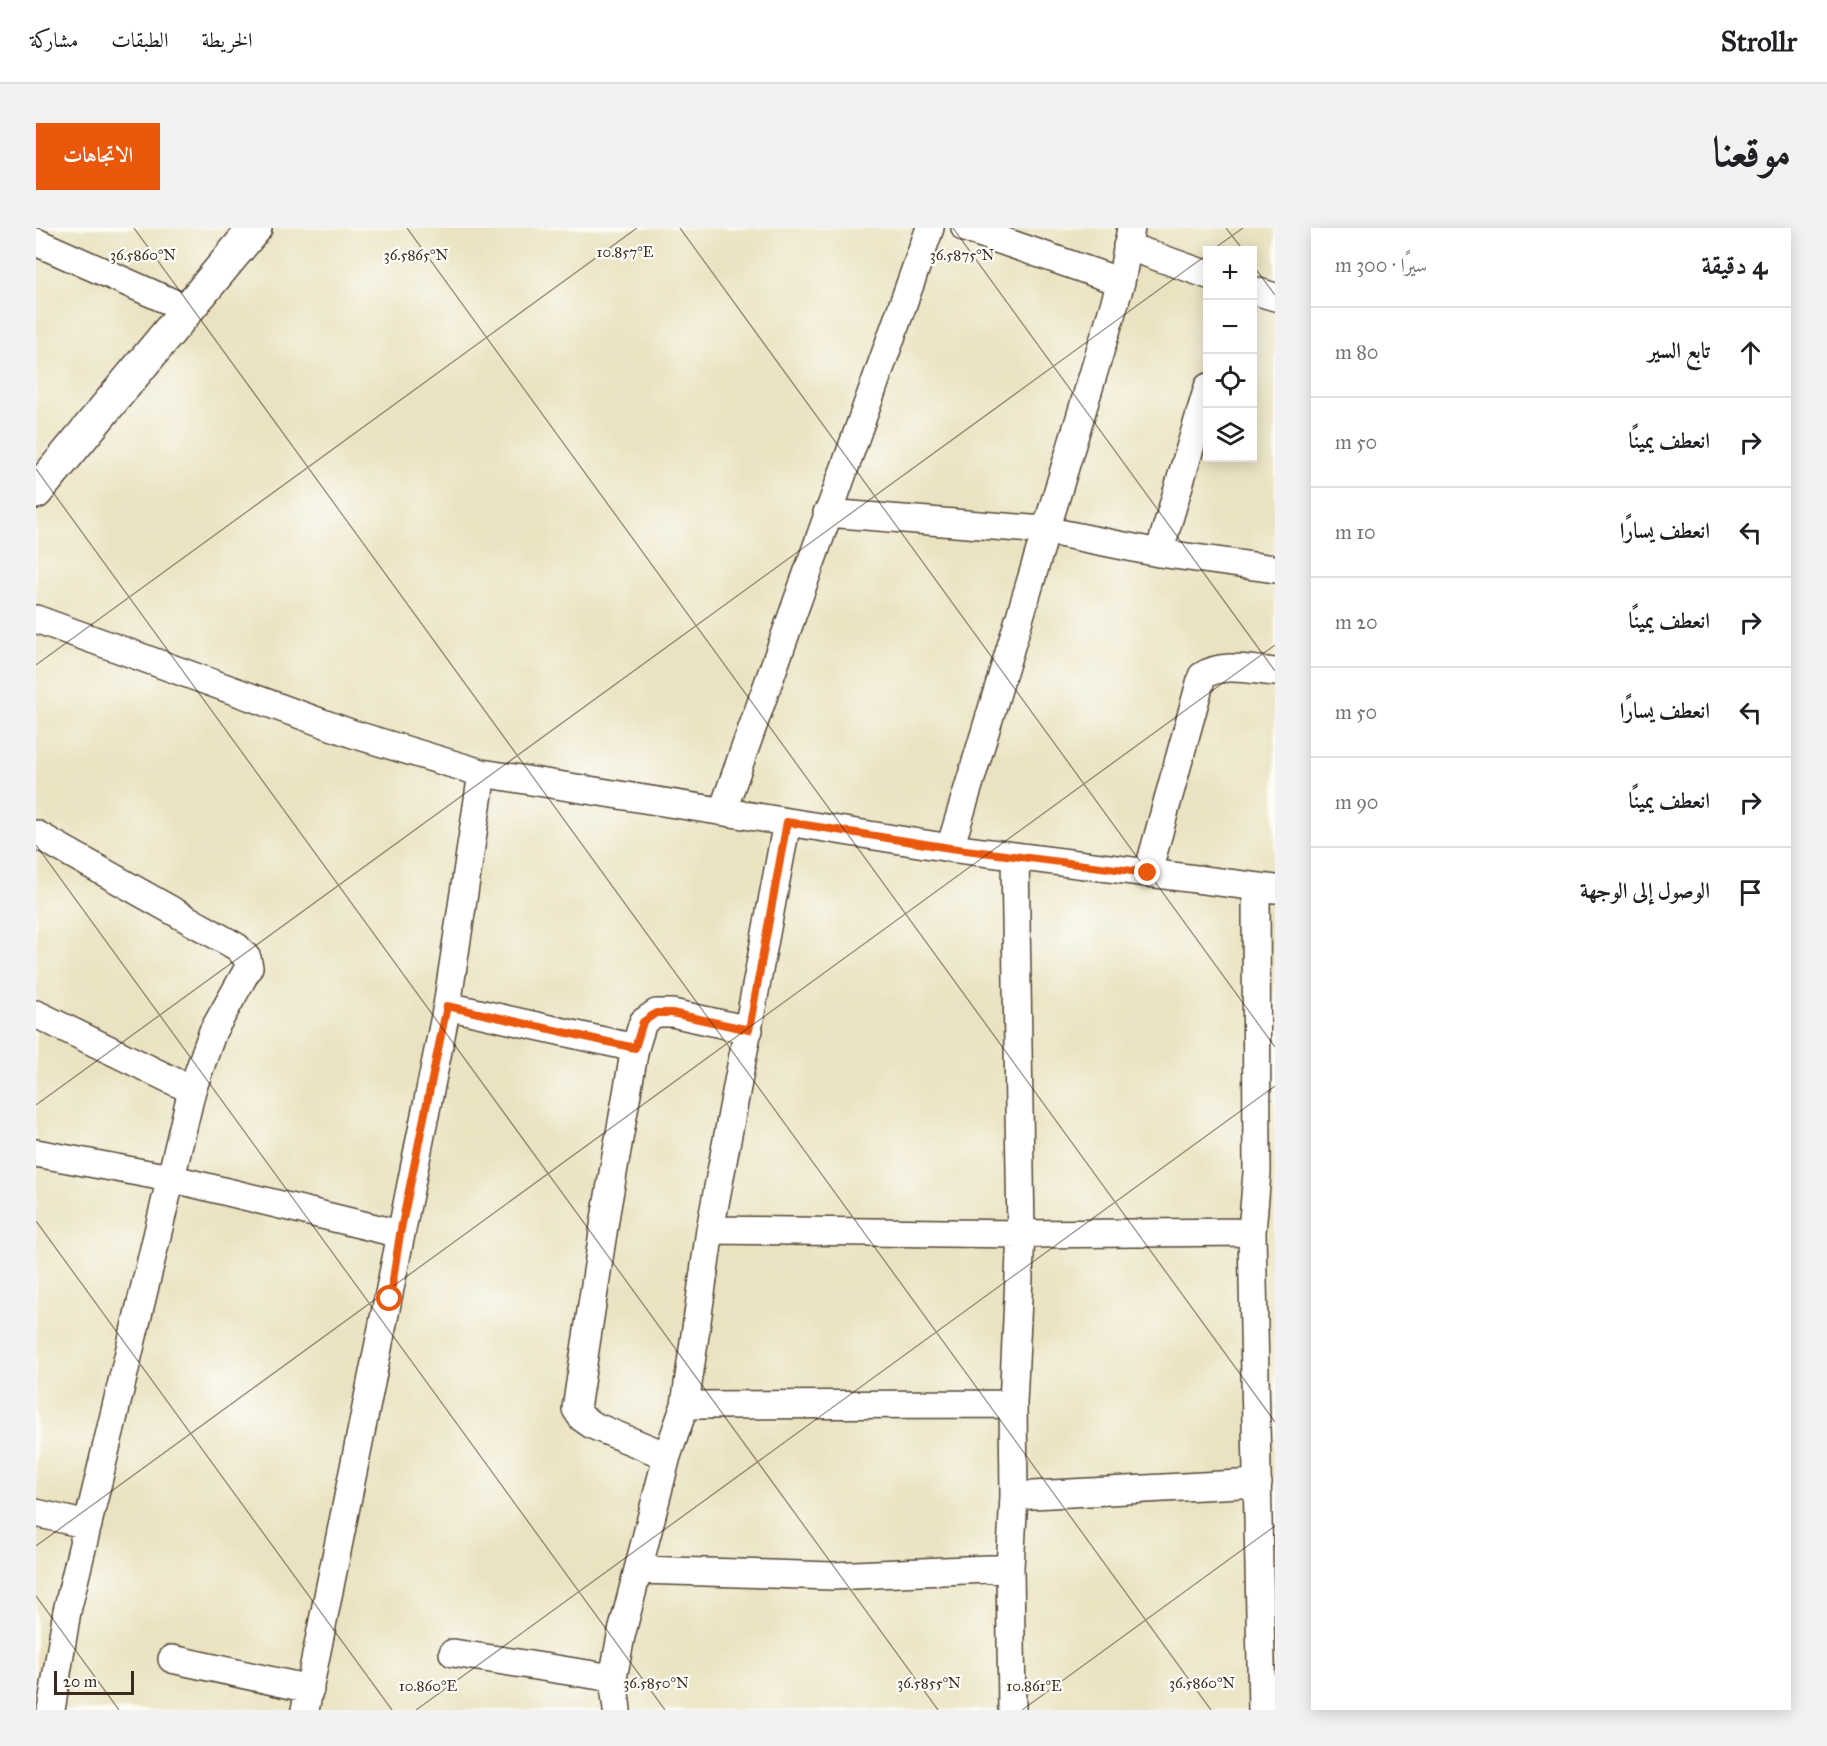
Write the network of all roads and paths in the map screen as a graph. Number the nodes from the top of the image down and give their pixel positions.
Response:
1 (255, 228) edge
2 (930, 228) edge
3 (965, 228) edge
4 (1129, 237) edge
5 (36, 242) edge
6 (1203, 273) edge
7 (1121, 282) junction
8 (1257, 292) edge
9 (1275, 297) edge
10 (187, 309) junction
11 (1203, 404) edge
12 (36, 492) edge
13 (827, 513) junction
14 (1044, 530) junction
15 (1159, 553) junction
16 (1275, 569) edge
17 (36, 619) edge
18 (1275, 672) edge
19 (483, 773) junction
20 (723, 810) junction
21 (787, 822) junction
22 (36, 834) edge
23 (950, 848) junction
24 (1015, 856) junction
25 (1148, 873) junction
26 (1265, 888) edge
27 (447, 1006) junction
28 (36, 1014) edge
29 (749, 1030) junction
30 (635, 1048) junction
31 (192, 1090) junction
32 (36, 1153) edge
33 (1266, 1173) edge
34 (170, 1178) junction
35 (710, 1230) junction
36 (1252, 1232) junction
37 (400, 1234) junction
38 (1021, 1234) junction
39 (1013, 1404) junction
40 (685, 1406) junction
41 (667, 1456) junction
42 (1258, 1483) junction
43 (1014, 1496) junction
44 (36, 1513) edge
45 (88, 1525) junction
46 (1010, 1568) junction
47 (639, 1570) junction
48 (453, 1653) dead end
49 (172, 1659) dead end
50 (613, 1678) junction
51 (307, 1699) edge
52 (51, 1710) edge
53 (617, 1710) edge
54 (1012, 1710) edge
55 (1262, 1710) edge

1 - 10 street
2 - 13 street
3 - 7 street
4 - 6 street
4 - 7 street
5 - 10 street
7 - 14 street
8 - 9 street
10 - 12 street
11 - 15 street
13 - 14 street
13 - 20 street
14 - 15 street
14 - 23 street
15 - 16 street
17 - 19 street
18 - 25 street
19 - 20 street
19 - 27 street
20 - 21 street
21 - 23 street
21 - 29 street
22 - 31 street
23 - 24 street
24 - 25 street
24 - 38 street
25 - 26 street
26 - 33 street
27 - 30 street
27 - 37 street
28 - 31 street
29 - 30 street
29 - 35 street
30 - 41 street
31 - 34 street
32 - 34 street
33 - 36 street
34 - 37 street
34 - 45 street
35 - 38 street
35 - 40 street
36 - 38 street
36 - 42 street
37 - 51 street
38 - 39 street
39 - 40 street
39 - 43 street
40 - 41 street
41 - 47 street
42 - 43 street
42 - 55 street
43 - 46 street
44 - 45 street
45 - 52 street
46 - 47 street
46 - 54 street
47 - 50 street
48 - 50 street
49 - 51 street
50 - 53 street

